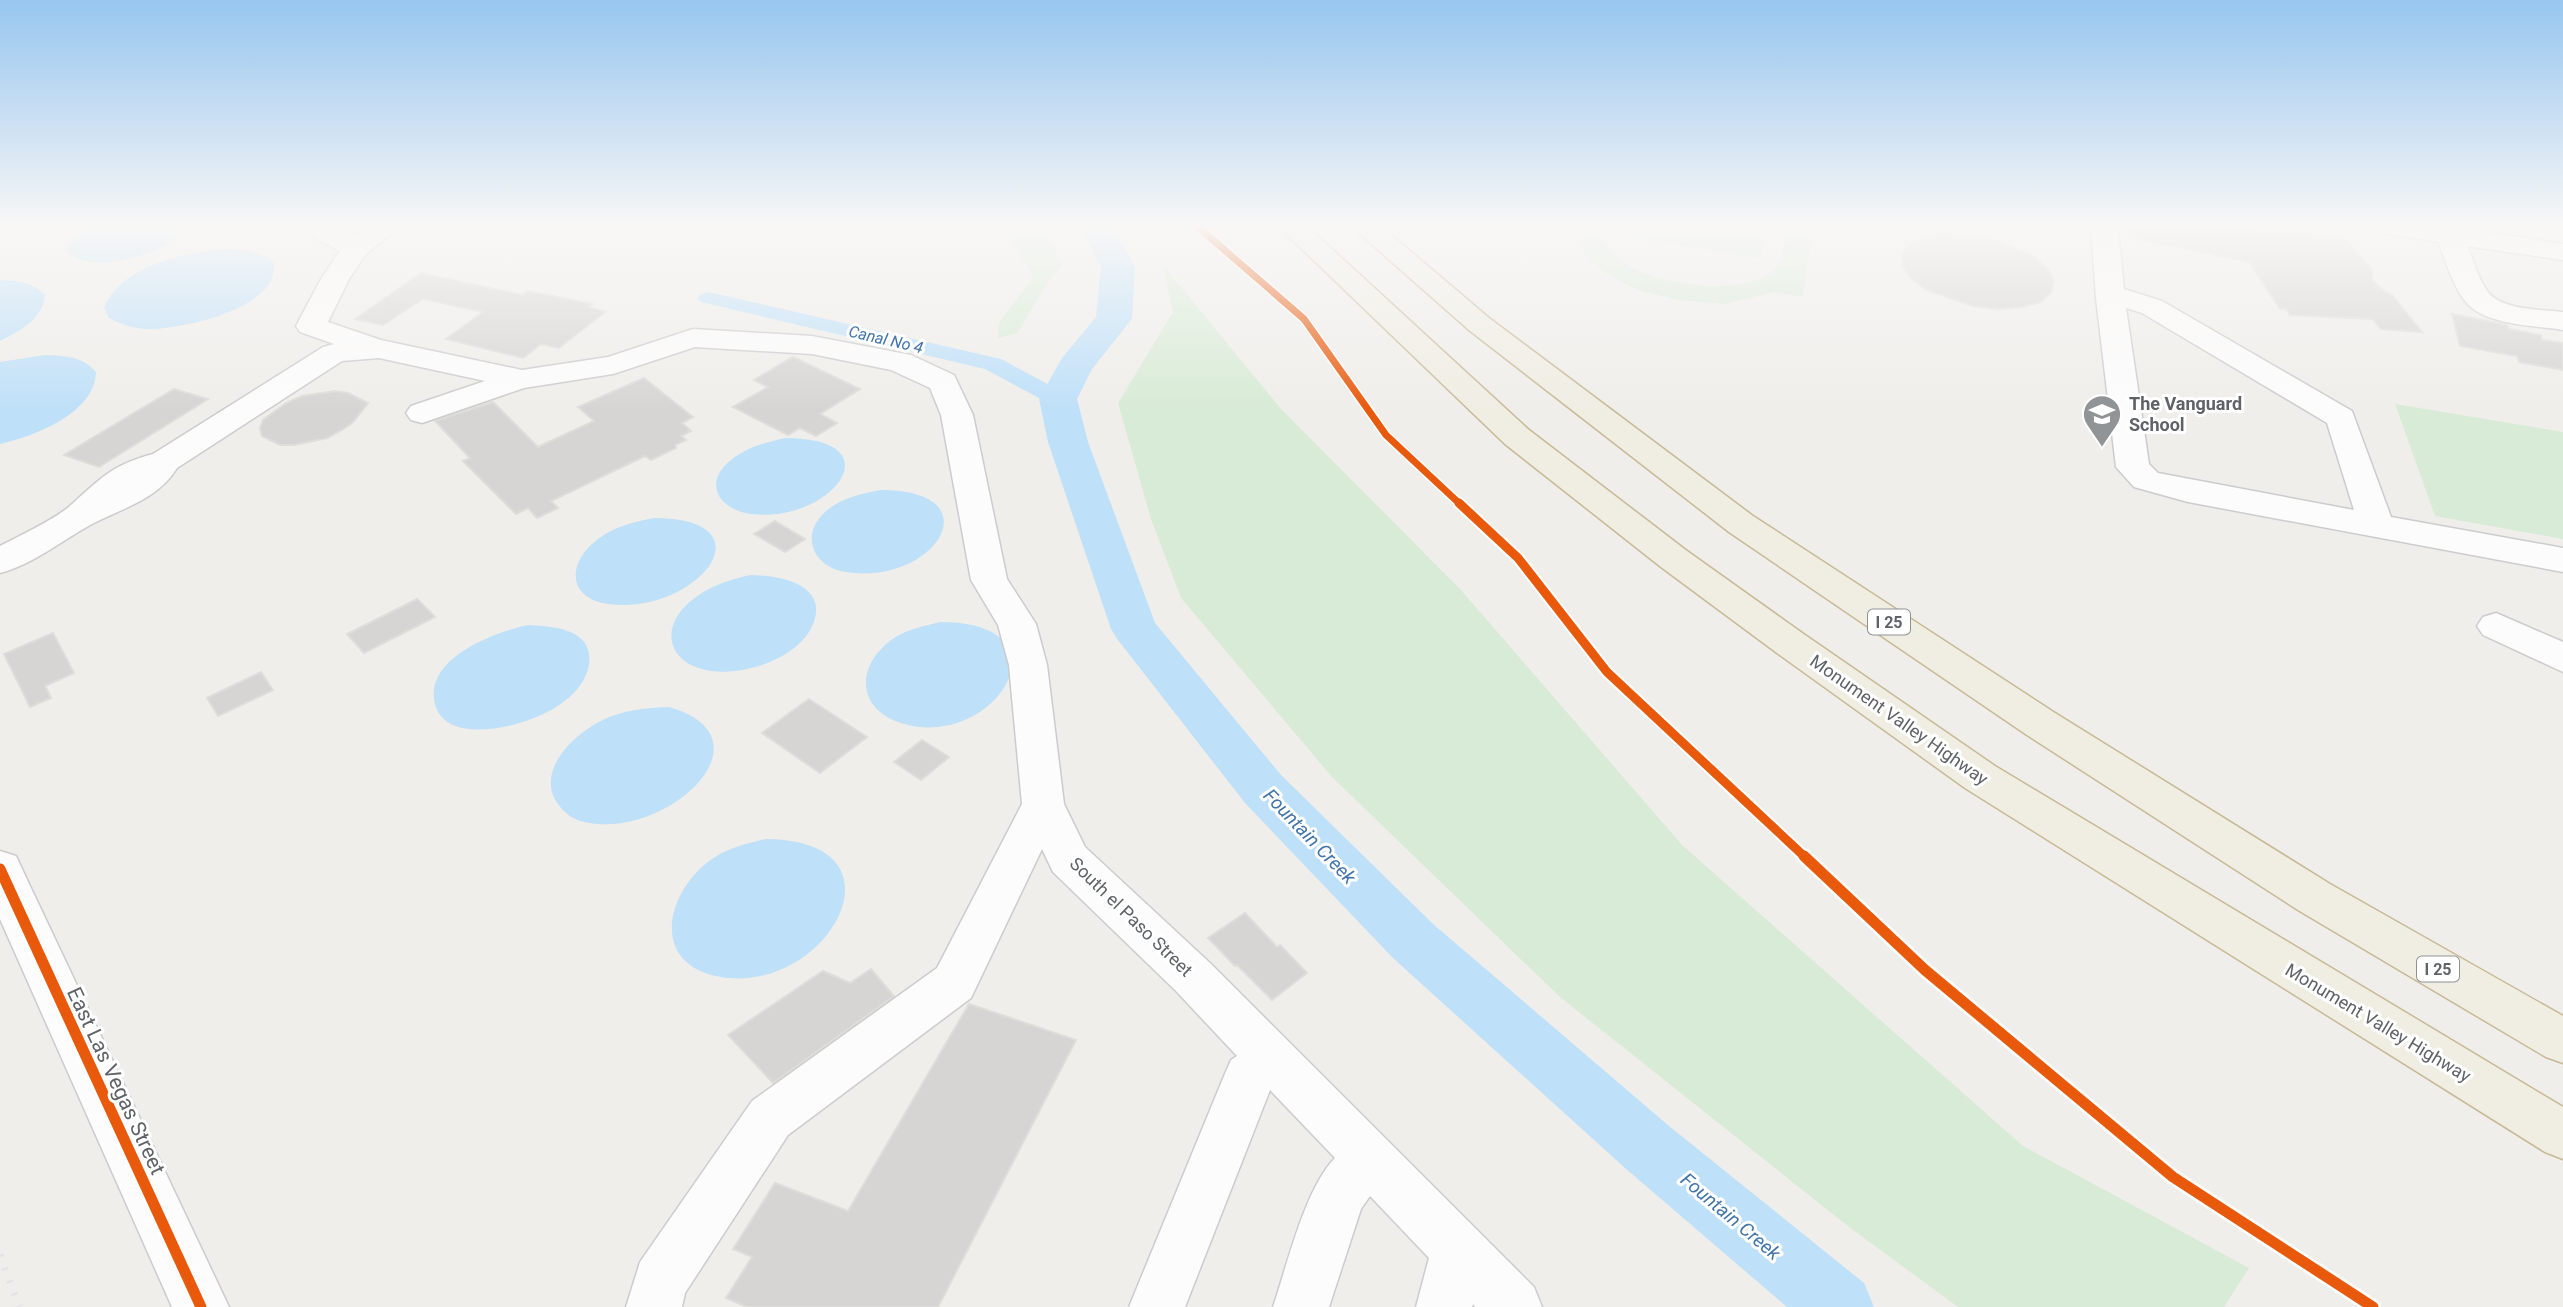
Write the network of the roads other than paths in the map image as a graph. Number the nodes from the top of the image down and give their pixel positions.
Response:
1 (330, 288) edge
2 (1356, 288) edge
3 (1436, 288) edge
4 (1448, 288) edge
5 (2109, 288) edge
6 (2472, 288) edge
7 (2110, 298) junction
8 (2563, 321) edge
9 (1479, 324) junction
10 (379, 349) junction
11 (522, 379) junction
12 (422, 413) dead end
13 (2377, 526) junction
14 (2563, 560) edge
15 (0, 561) edge
16 (2496, 626) dead end
17 (2563, 658) edge
18 (1043, 804) junction
19 (0, 869) edge
20 (2314, 897) junction
21 (2563, 1030) edge
22 (2563, 1041) edge
23 (1273, 1060) junction
24 (2563, 1135) edge
25 (1370, 1159) junction
26 (1459, 1250) junction
27 (201, 1307) edge
28 (654, 1307) edge
29 (1157, 1307) edge
30 (1301, 1307) edge
31 (1444, 1307) edge
32 (1514, 1307) edge

1 - 10 street
2 - 24 highway, Monument Valley Highway
3 - 9 highway, I 25
4 - 9 highway
5 - 7 street
6 - 8 street
7 - 13 street
7 - 13 street
9 - 20 highway, I 25
10 - 11 street
10 - 15 street
11 - 12 street
11 - 18 street, South el Paso Street
13 - 14 street
16 - 17 street
18 - 23 street, South el Paso Street
18 - 28 street
19 - 27 street, East Las Vegas Street
20 - 21 highway
20 - 22 highway, I 25
23 - 25 street, South el Paso Street
23 - 29 street
25 - 26 street, South el Paso Street
25 - 30 street
26 - 31 street
26 - 32 street, South el Paso Street

